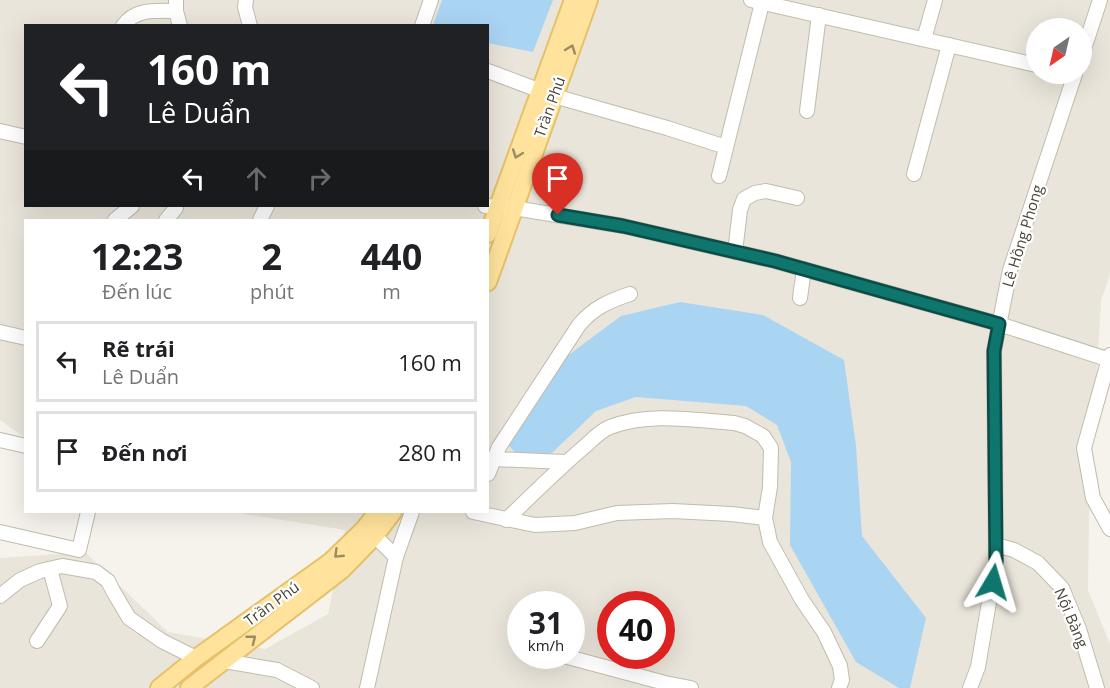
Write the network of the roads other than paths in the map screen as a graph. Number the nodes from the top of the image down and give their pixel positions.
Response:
1 (246, 0) edge
2 (431, 0) edge
3 (573, 0) edge
4 (589, 0) edge
5 (934, 0) edge
6 (1100, 0) edge
7 (756, 1) edge
8 (176, 5) edge
9 (819, 15) junction
10 (124, 24) edge
11 (180, 24) edge
12 (249, 24) edge
13 (423, 24) edge
14 (1092, 24) edge
15 (924, 39) junction
16 (949, 45) junction
17 (1026, 62) edge
18 (489, 71) edge
19 (1072, 84) edge
20 (547, 93) junction
21 (807, 111) dead end
22 (0, 131) edge
23 (24, 137) edge
24 (726, 147) junction
25 (914, 174) dead end
26 (719, 176) dead end
27 (797, 198) dead end
28 (131, 207) edge
29 (499, 207) edge
30 (116, 219) edge
31 (489, 232) edge
32 (735, 252) junction
33 (804, 269) junction
34 (489, 275) edge
35 (630, 294) dead end
36 (800, 298) dead end
37 (999, 324) junction
38 (0, 332) edge
39 (24, 334) edge
40 (1110, 358) edge
41 (0, 440) edge
42 (24, 446) edge
43 (493, 459) junction
44 (566, 462) junction
45 (489, 471) edge
46 (88, 513) edge
47 (377, 513) edge
48 (392, 513) edge
49 (412, 513) edge
50 (482, 513) edge
51 (765, 518) junction
52 (506, 520) junction
53 (1110, 529) edge
54 (0, 532) edge
55 (369, 533) junction
56 (996, 544) junction
57 (396, 557) junction
58 (50, 569) junction
59 (0, 596) edge
60 (37, 641) dead end
61 (196, 658) junction
62 (225, 661) junction
63 (585, 662) edge
64 (159, 688) edge
65 (189, 688) edge
66 (312, 688) edge
67 (367, 688) edge
68 (691, 688) edge
69 (839, 688) edge
70 (970, 688) edge
71 (1097, 688) edge

1 - 12 street
2 - 13 street
3 - 20 main road, Trần Phú
20 -> 4 main road, Trần Phú
5 - 15 street
6 - 14 street
7 - 9 street
7 - 24 street
8 - 10 street
8 - 11 street
9 - 15 street
9 - 21 street
15 - 16 street
16 - 17 street
16 - 25 street
18 - 20 street
19 - 37 street, Lê Hồng Phong
20 - 24 street
20 - 29 main road, Trần Phú
22 - 23 street
24 - 26 street
27 - 32 street
28 - 30 street
29 - 31 main road, Trần Phú
29 - 32 street
29 - 34 main road, Trần Phú
32 - 33 street
33 - 36 street
33 - 37 street
35 - 43 street
37 - 40 street
37 - 56 street, Lê Hồng Phong
38 - 39 street
40 - 53 street
41 - 42 street
43 - 44 street
43 - 45 street
44 - 51 street
44 - 52 street
46 - 54 street
47 - 55 main road, Trần Phú
48 - 55 main road, Trần Phú
49 - 57 street
50 - 52 street
51 - 52 street
51 - 69 street
55 - 57 street
55 -> 61 main road, Trần Phú
62 -> 55 main road, Trần Phú
56 - 70 street, Lê Hồng Phong
56 - 71 street, Nội Bàng
57 - 67 street
58 - 59 street
58 - 60 street
58 - 61 street
61 - 64 main road, Trần Phú
62 - 65 main road, Trần Phú
62 - 66 street
63 - 68 street

